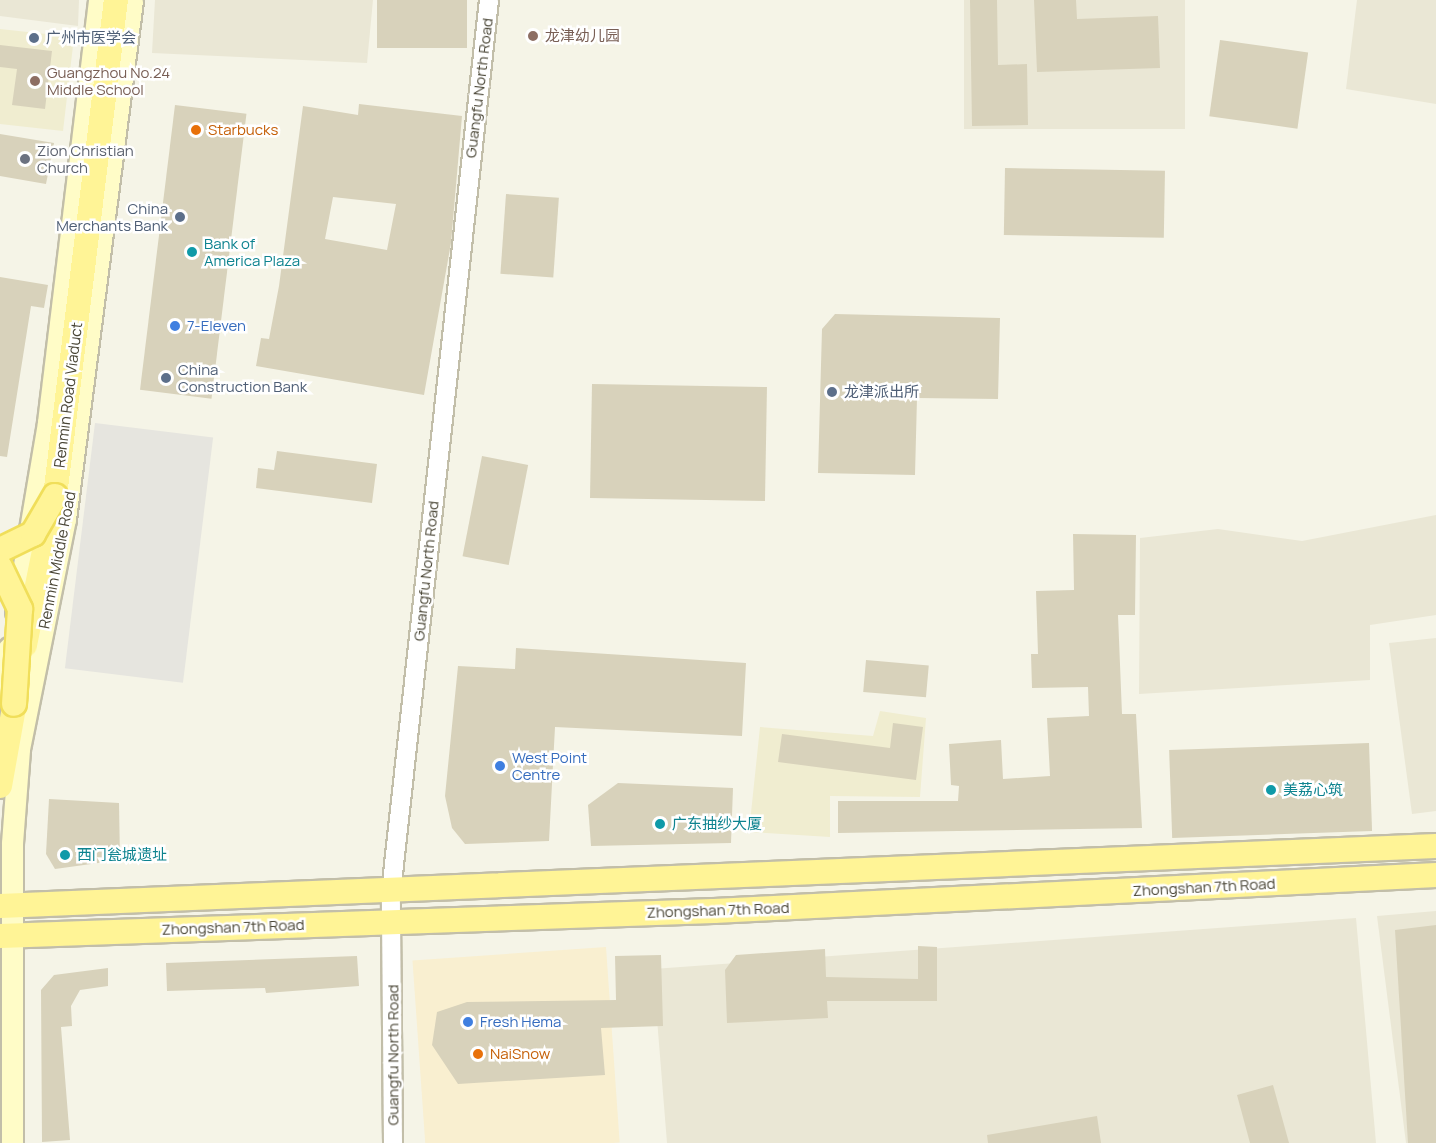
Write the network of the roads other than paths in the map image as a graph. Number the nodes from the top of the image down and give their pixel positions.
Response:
1 (99, 0) edge
2 (116, 0) edge
3 (132, 0) edge
4 (489, 0) edge
5 (55, 496) junction
6 (0, 550) edge
7 (0, 567) edge
8 (7, 700) edge
9 (0, 786) edge
10 (1436, 846) edge
11 (1436, 875) edge
12 (391, 892) junction
13 (6, 905) edge
14 (392, 922) junction
15 (6, 935) edge
16 (12, 1143) edge
17 (393, 1143) edge

1 - 8 main road, Renmin Middle Road
2 - 5 main road, Renmin Road Viaduct
3 - 13 main road, Renmin Middle Road
4 - 12 street, Guangfu North Road
5 - 6 main road, bridge
5 - 8 main road, Renmin Road Viaduct, bridge
7 - 8 main road, bridge
8 - 9 main road, Renmin Road Viaduct
10 - 12 main road, Zhongshan 7th Road
11 - 14 main road, Zhongshan 7th Road
12 - 13 main road, Zhongshan 7th Road
12 - 14 street, Guangfu North Road
13 - 15 main road, Renmin Middle Road
14 - 15 main road, Zhongshan 7th Road
14 - 17 street, Guangfu North Road
15 - 16 main road, Renmin Middle Road

